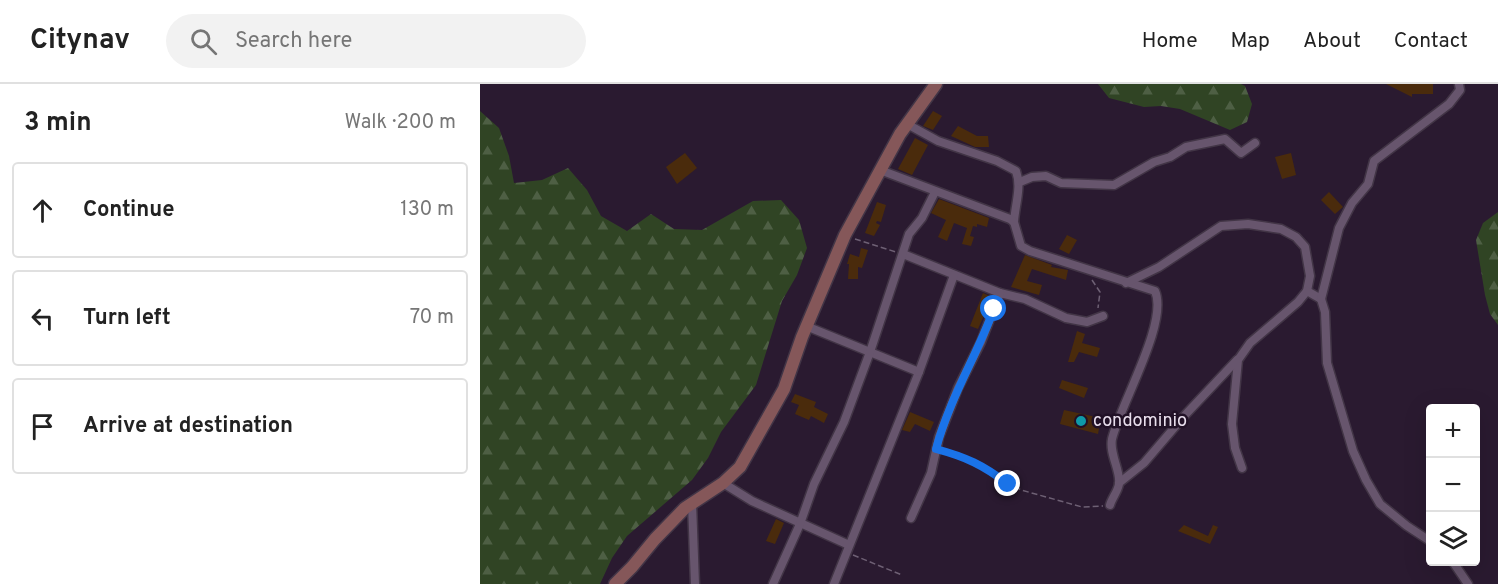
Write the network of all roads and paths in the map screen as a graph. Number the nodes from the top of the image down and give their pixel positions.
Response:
1 (936, 84) edge
2 (1460, 84) edge
3 (907, 124) junction
4 (1255, 142) dead end
5 (880, 170) junction
6 (1020, 182) junction
7 (935, 192) junction
8 (1014, 222) junction
9 (845, 235) junction
10 (903, 254) junction
11 (1084, 270) junction
12 (954, 275) junction
13 (1125, 283) junction
14 (1307, 291) junction
15 (1000, 293) junction
16 (1321, 299) junction
17 (1103, 316) joint
18 (806, 326) junction
19 (870, 352) junction
20 (1238, 360) junction
21 (919, 372) junction
22 (936, 449) junction
23 (1242, 468) dead end
24 (723, 483) junction
25 (1119, 483) junction
26 (692, 503) junction
27 (1110, 505) joint
28 (911, 518) dead end
29 (800, 524) junction
30 (1426, 538) edge
31 (848, 549) junction
32 (1456, 566) edge
33 (902, 575) dead end
34 (615, 584) edge
35 (695, 584) edge
36 (773, 584) edge
37 (834, 584) edge
38 (1468, 584) edge

1 - 3 main road
2 - 16 street
3 - 5 main road
3 - 6 street
4 - 6 street
5 - 7 street
5 - 9 main road
6 - 8 street
7 - 8 street
7 - 10 street
8 - 11 street
9 - 10 path
9 - 18 main road
10 - 12 street
10 - 19 street
11 - 13 street
11 - 17 path
12 - 15 street
12 - 21 street
13 - 14 street
13 - 25 street
14 - 16 street
14 - 20 street
15 - 17 street
15 - 22 street
16 - 30 street
18 - 19 street
18 - 24 main road
19 - 21 street
19 - 29 street
20 - 23 street
20 - 25 street
21 - 31 street
22 - 27 path
22 - 28 street
24 - 26 main road
24 - 29 street
25 - 27 street
26 - 34 main road
26 - 35 street
29 - 31 street
29 - 36 street
31 - 33 path
31 - 37 street
32 - 38 street

